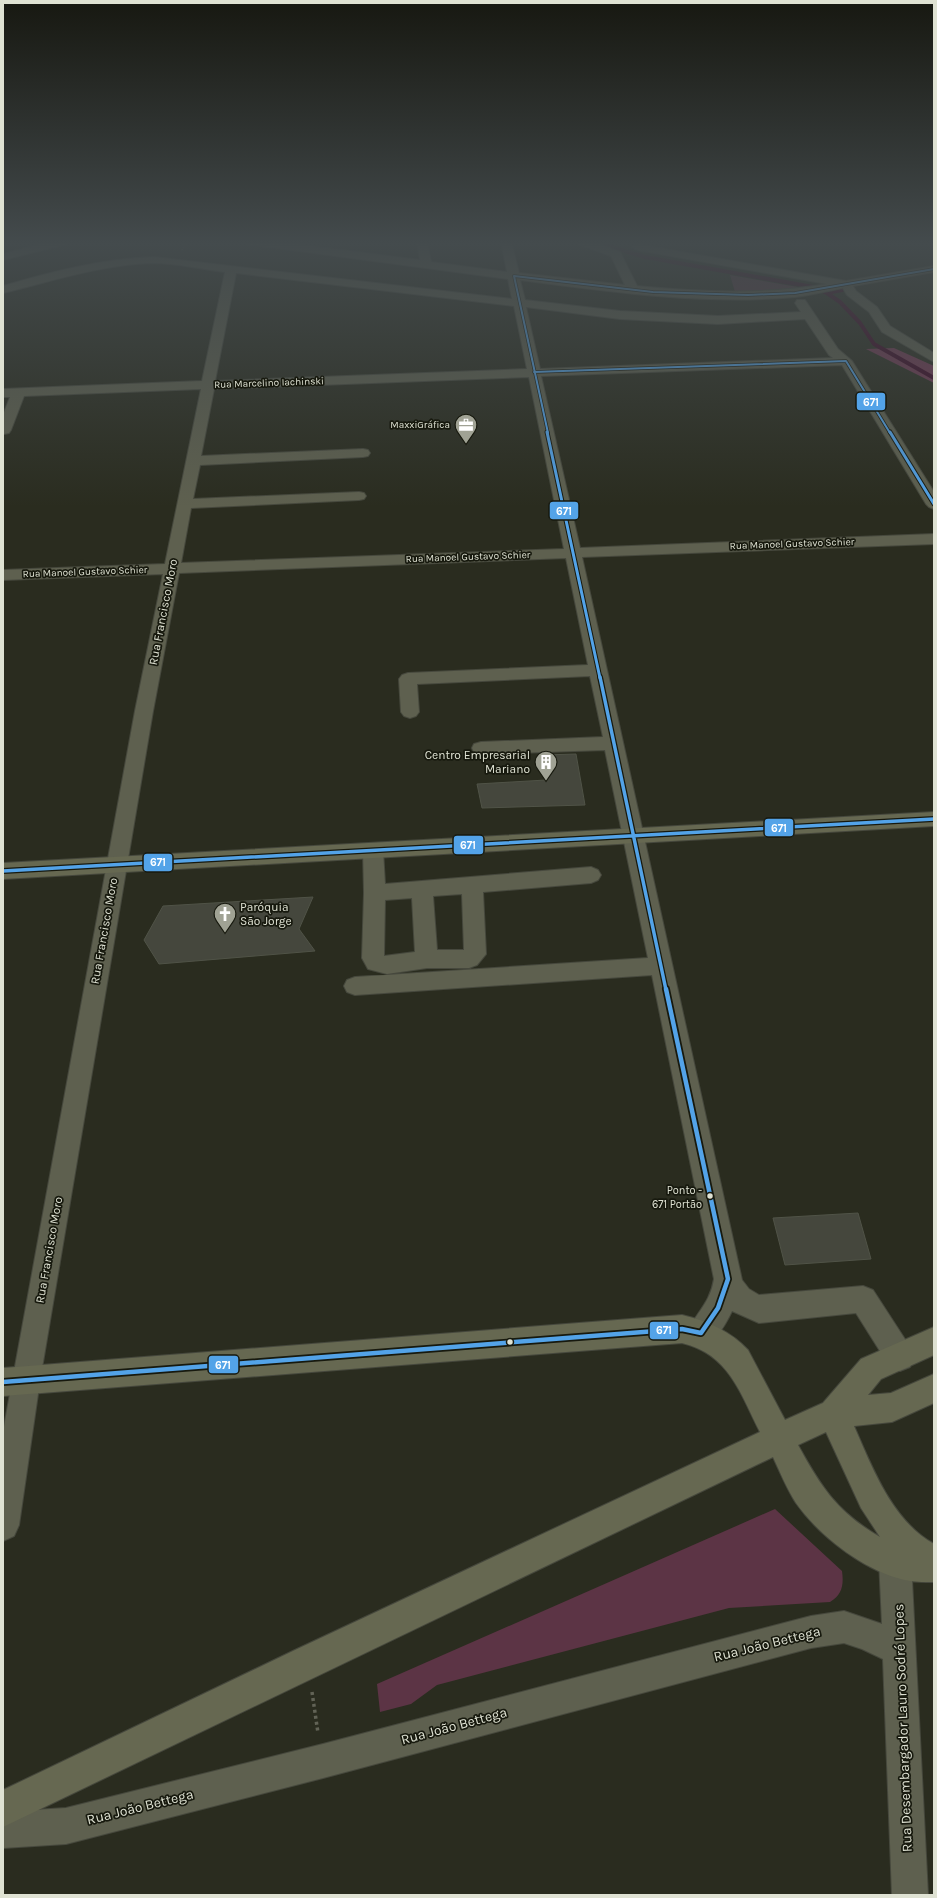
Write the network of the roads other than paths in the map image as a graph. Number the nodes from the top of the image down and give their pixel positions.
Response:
1 (219, 330) edge
2 (525, 330) edge
3 (819, 330) edge
4 (888, 330) edge
5 (934, 358) edge
6 (846, 361) junction
7 (534, 372) junction
8 (208, 385) junction
9 (3, 392) edge
10 (19, 392) junction
11 (4, 430) dead end
12 (199, 451) junction
13 (363, 453) dead end
14 (359, 496) dead end
15 (185, 504) junction
16 (934, 504) edge
17 (934, 539) edge
18 (573, 553) junction
19 (172, 568) junction
20 (3, 575) edge
21 (598, 670) junction
22 (410, 712) dead end
23 (613, 743) junction
24 (481, 748) dead end
25 (934, 819) edge
26 (633, 836) junction
27 (373, 850) junction
28 (116, 864) junction
29 (3, 871) edge
30 (591, 875) dead end
31 (472, 885) junction
32 (422, 888) junction
33 (375, 893) junction
34 (427, 959) junction
35 (660, 966) junction
36 (355, 986) dead end
37 (728, 1279) junction
38 (701, 1333) junction
39 (934, 1342) edge
40 (900, 1357) junction
41 (14, 1381) edge
42 (934, 1388) edge
43 (833, 1413) junction
44 (779, 1439) junction
45 (3, 1525) edge
46 (895, 1560) junction
47 (934, 1561) edge
48 (934, 1566) edge
49 (900, 1650) junction
50 (3, 1809) edge
51 (3, 1830) edge
52 (910, 1895) edge

1 - 8 street, Rua Francisco Moro
2 - 7 street
3 - 6 street
4 - 5 street
6 - 7 street, Rua Marcelino Iachinski
6 - 16 street
7 - 8 street, Rua Marcelino Iachinski
7 - 18 street
8 - 10 street, Rua Marcelino Iachinski
8 - 12 street, Rua Francisco Moro
9 - 10 street, Rua Marcelino Iachinski
10 - 11 street
12 - 13 street
12 - 15 street, Rua Francisco Moro
14 - 15 street
15 - 19 street, Rua Francisco Moro
17 - 18 street, Rua Manoel Gustavo Schier
18 - 19 street, Rua Manoel Gustavo Schier
18 - 21 street
19 - 20 street, Rua Manoel Gustavo Schier
19 - 28 street, Rua Francisco Moro
21 - 22 street
21 - 23 street
23 - 24 street
23 - 26 street
25 - 26 main road
26 - 27 main road
26 - 35 street
27 - 28 main road
27 - 33 street
28 - 29 main road
28 - 41 street, Rua Francisco Moro
30 - 31 street
31 - 32 street
31 - 34 street
32 - 33 street
32 - 34 street
33 - 34 street
35 - 36 street
35 - 37 street
37 - 38 street
37 - 40 street
38 - 41 main road
38 - 44 main road
39 - 40 main road
40 - 43 main road
41 - 45 street, Rua Francisco Moro
42 - 43 main road
43 - 44 main road
43 - 47 main road
44 - 46 main road
44 - 50 main road
46 - 48 main road
46 - 49 street, Rua Desembargador Lauro Sodré Lopes
49 - 51 street, Rua João Bettega
49 - 52 street, Rua Desembargador Lauro Sodré Lopes

